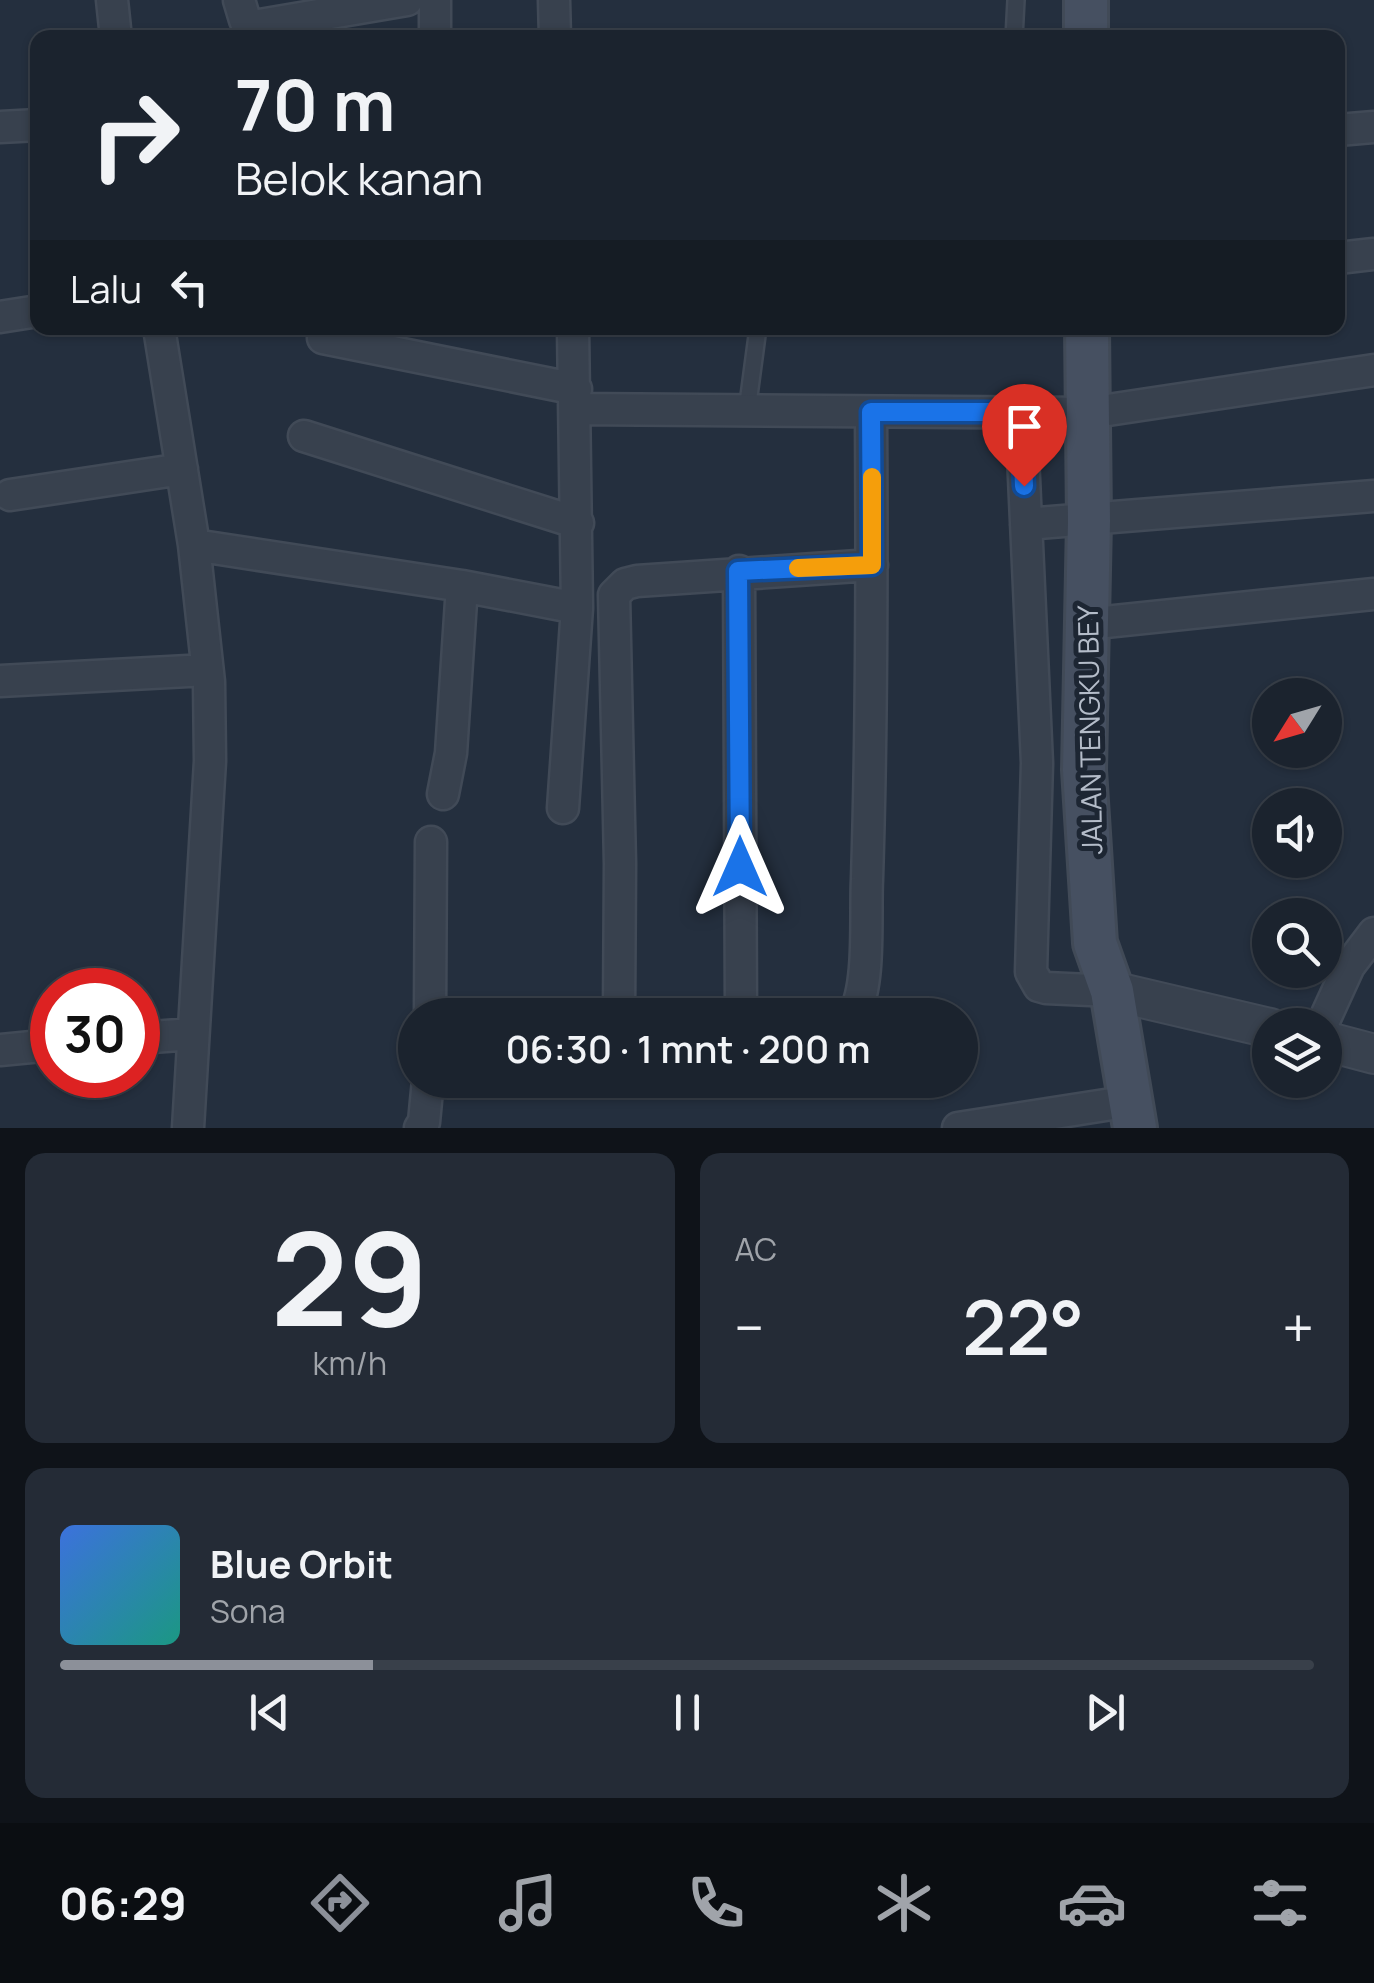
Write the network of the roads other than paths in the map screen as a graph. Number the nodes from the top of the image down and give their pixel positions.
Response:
1 (112, 0) edge
2 (240, 0) edge
3 (408, 0) edge
4 (435, 0) edge
5 (554, 0) edge
6 (1016, 0) edge
7 (1086, 0) edge
8 (115, 30) edge
9 (435, 30) edge
10 (555, 30) edge
11 (1014, 30) edge
12 (1086, 30) edge
13 (30, 125) edge
14 (0, 126) edge
15 (1374, 127) edge
16 (1345, 129) edge
17 (1374, 254) edge
18 (1345, 257) edge
19 (30, 313) edge
20 (0, 318) edge
21 (160, 335) edge
22 (573, 335) edge
23 (757, 335) edge
24 (1087, 335) edge
25 (323, 338) dead end
26 (1374, 370) edge
27 (576, 399) junction
28 (747, 411) junction
29 (871, 412) junction
30 (1021, 412) junction
31 (1088, 413) junction
32 (304, 436) dead end
33 (182, 469) junction
34 (10, 495) dead end
35 (1374, 496) edge
36 (1089, 521) junction
37 (578, 524) junction
38 (1026, 524) junction
39 (194, 545) junction
40 (872, 565) junction
41 (738, 571) junction
42 (462, 586) junction
43 (1374, 594) edge
44 (577, 608) junction
45 (1086, 624) junction
46 (208, 670) junction
47 (0, 681) edge
48 (443, 794) dead end
49 (563, 808) dead end
50 (431, 842) dead end
51 (1374, 933) edge
52 (1112, 990) junction
53 (430, 998) edge
54 (619, 998) edge
55 (741, 998) edge
56 (861, 998) edge
57 (1330, 1008) edge
58 (1252, 1024) edge
59 (194, 1034) junction
60 (160, 1036) edge
61 (1342, 1046) edge
62 (30, 1048) edge
63 (0, 1050) edge
64 (1374, 1054) edge
65 (426, 1098) edge
66 (1133, 1114) edge
67 (188, 1128) edge
68 (420, 1128) edge
69 (958, 1128) edge

1 - 8 street
2 - 3 street
4 - 9 street
5 - 10 street
6 - 11 lane
7 - 12 main road
13 - 14 street
15 - 16 street
17 - 18 street
19 - 20 street
21 - 33 street
22 - 27 street
23 - 28 lane
24 - 31 main road, JALAN TENGKU BEY
25 - 27 street
26 - 31 street
27 - 28 street
27 - 37 street
28 - 29 street
29 - 30 street
29 - 40 street
30 - 31 street
30 - 38 street
31 - 36 main road, JALAN TENGKU BEY
32 - 37 street
33 - 34 street
33 - 39 street
35 - 36 street
36 - 38 street
36 - 45 main road, JALAN TENGKU BEY
37 - 44 street
38 - 52 street
39 - 42 street
39 - 46 street
40 - 41 street
40 - 56 street
41 - 54 street
41 - 55 street
42 - 44 street
42 - 48 street
43 - 45 street
44 - 49 street
45 - 52 main road, JALAN TENGKU BEY
46 - 47 street
46 - 59 street
50 - 53 street
51 - 57 street
52 - 58 street
52 - 66 main road, JALAN TENGKU BEY
59 - 60 street
59 - 67 street
61 - 64 street
62 - 63 street
65 - 68 street
66 - 69 street

